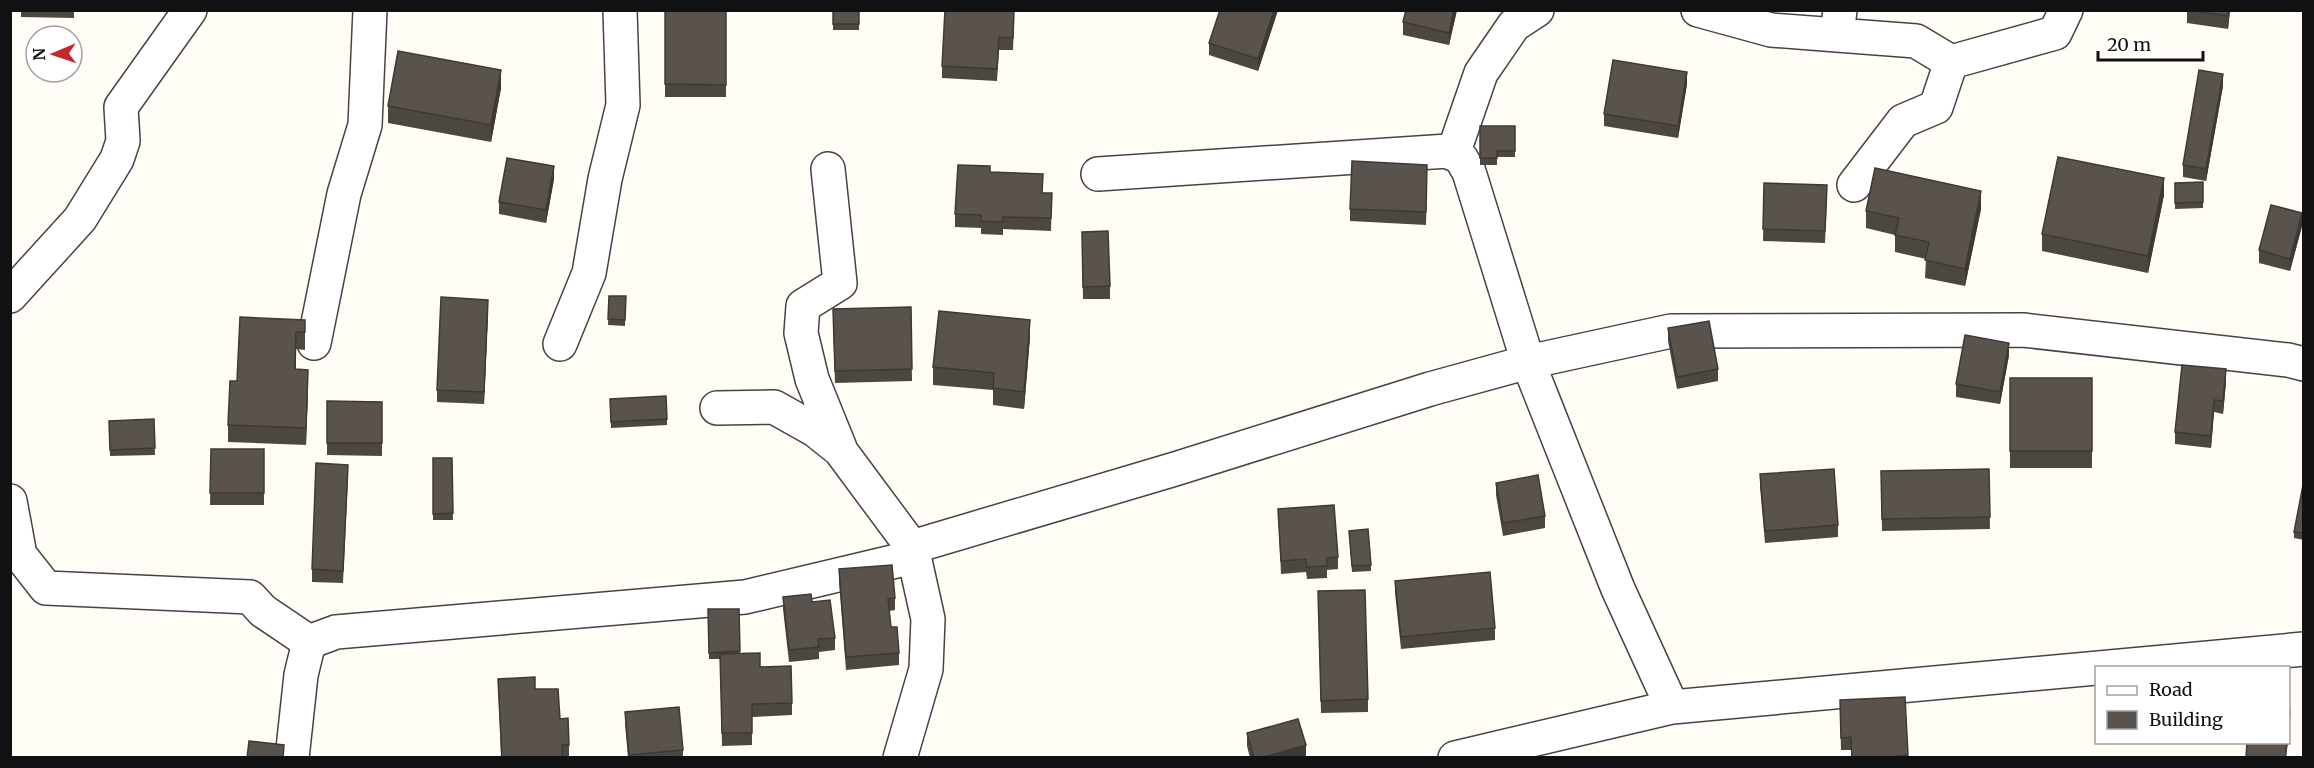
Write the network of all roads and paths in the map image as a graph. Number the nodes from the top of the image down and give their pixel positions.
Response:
1 (190, 10) edge
2 (370, 10) edge
3 (620, 10) edge
4 (1538, 10) edge
5 (1698, 10) edge
6 (2066, 10) edge
7 (1838, 23) edge
8 (1950, 62) junction
9 (1453, 154) junction
10 (828, 169) dead end
11 (1098, 174) dead end
12 (1854, 185) dead end
13 (10, 296) edge
14 (314, 342) dead end
15 (560, 344) dead end
16 (1528, 362) junction
17 (2304, 364) edge
18 (717, 408) dead end
19 (840, 450) junction
20 (10, 501) edge
21 (912, 547) junction
22 (309, 642) junction
23 (2304, 649) edge
24 (2119, 666) edge
25 (2095, 668) edge
26 (1672, 707) junction
27 (292, 758) edge
28 (900, 758) edge
29 (1455, 758) edge

1 - 13 street
2 - 14 street
3 - 15 street
4 - 9 street
5 - 7 street
6 - 8 street
7 - 8 street
8 - 12 street
9 - 11 street
9 - 16 street
10 - 19 street
16 - 17 street
16 - 21 street
16 - 26 street
18 - 19 street
19 - 21 street
20 - 22 street
21 - 22 street
21 - 28 street
22 - 27 street
23 - 24 street
25 - 26 street
26 - 29 street

